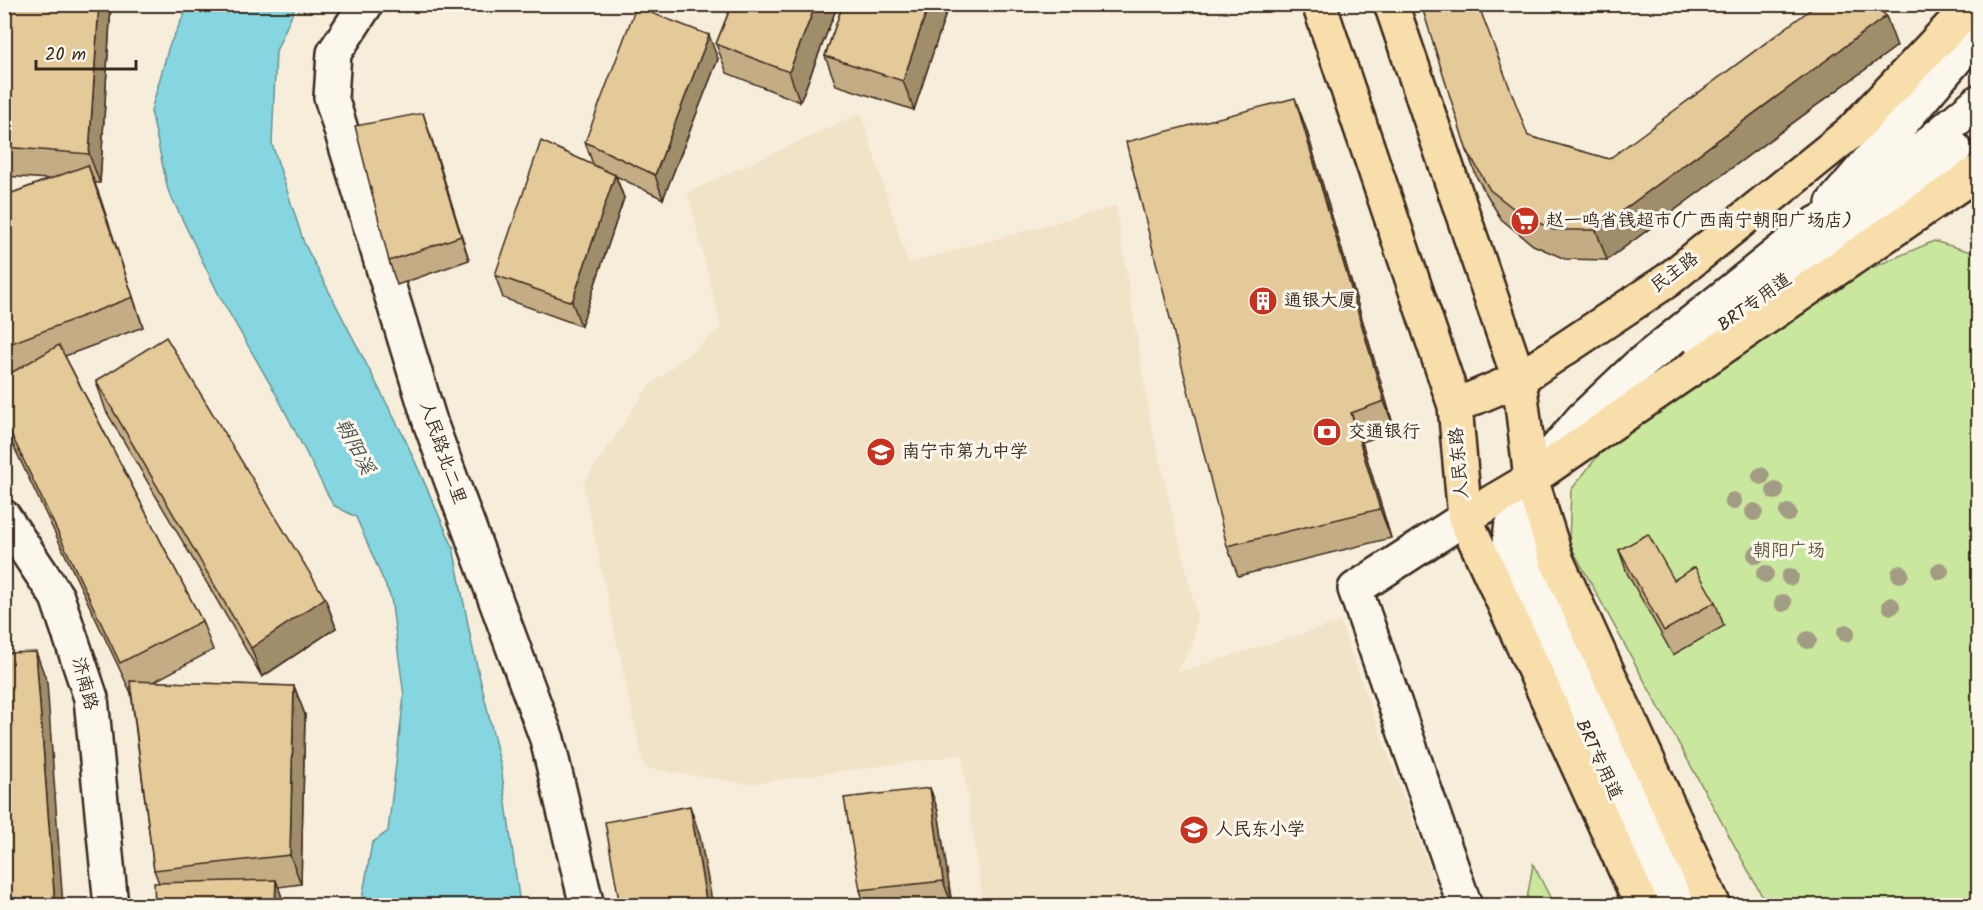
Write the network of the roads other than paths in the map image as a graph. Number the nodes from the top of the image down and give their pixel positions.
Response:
1 (366, 4) edge
2 (1319, 4) edge
3 (1391, 4) edge
4 (1972, 4) edge
5 (1978, 33) edge
6 (1978, 102) edge
7 (1978, 128) edge
8 (1978, 172) edge
9 (1812, 226) junction
10 (1519, 379) junction
11 (1455, 406) junction
12 (1531, 479) junction
13 (4, 517) edge
14 (1465, 518) junction
15 (111, 906) edge
16 (587, 906) edge
17 (1465, 906) edge
18 (1642, 906) edge
19 (1665, 906) edge
20 (1691, 906) edge
21 (1714, 906) edge

1 - 16 street, 人民路北二里
2 - 11 main road, 人民东路
3 - 10 main road
4 - 10 main road, 民主路
5 - 9 street, BRT专用道
6 - 9 street, BRT专用道
7 - 12 street, BRT专用道
8 - 12 main road
9 - 12 street, BRT专用道
10 - 11 main road, 民主路
10 - 12 main road
11 - 14 main road, 人民东路
12 - 14 main road
12 - 19 street, BRT专用道
12 - 20 street, BRT专用道
12 - 21 main road
13 - 15 street, 济南路
14 - 17 street
14 - 18 main road, 人民东路

